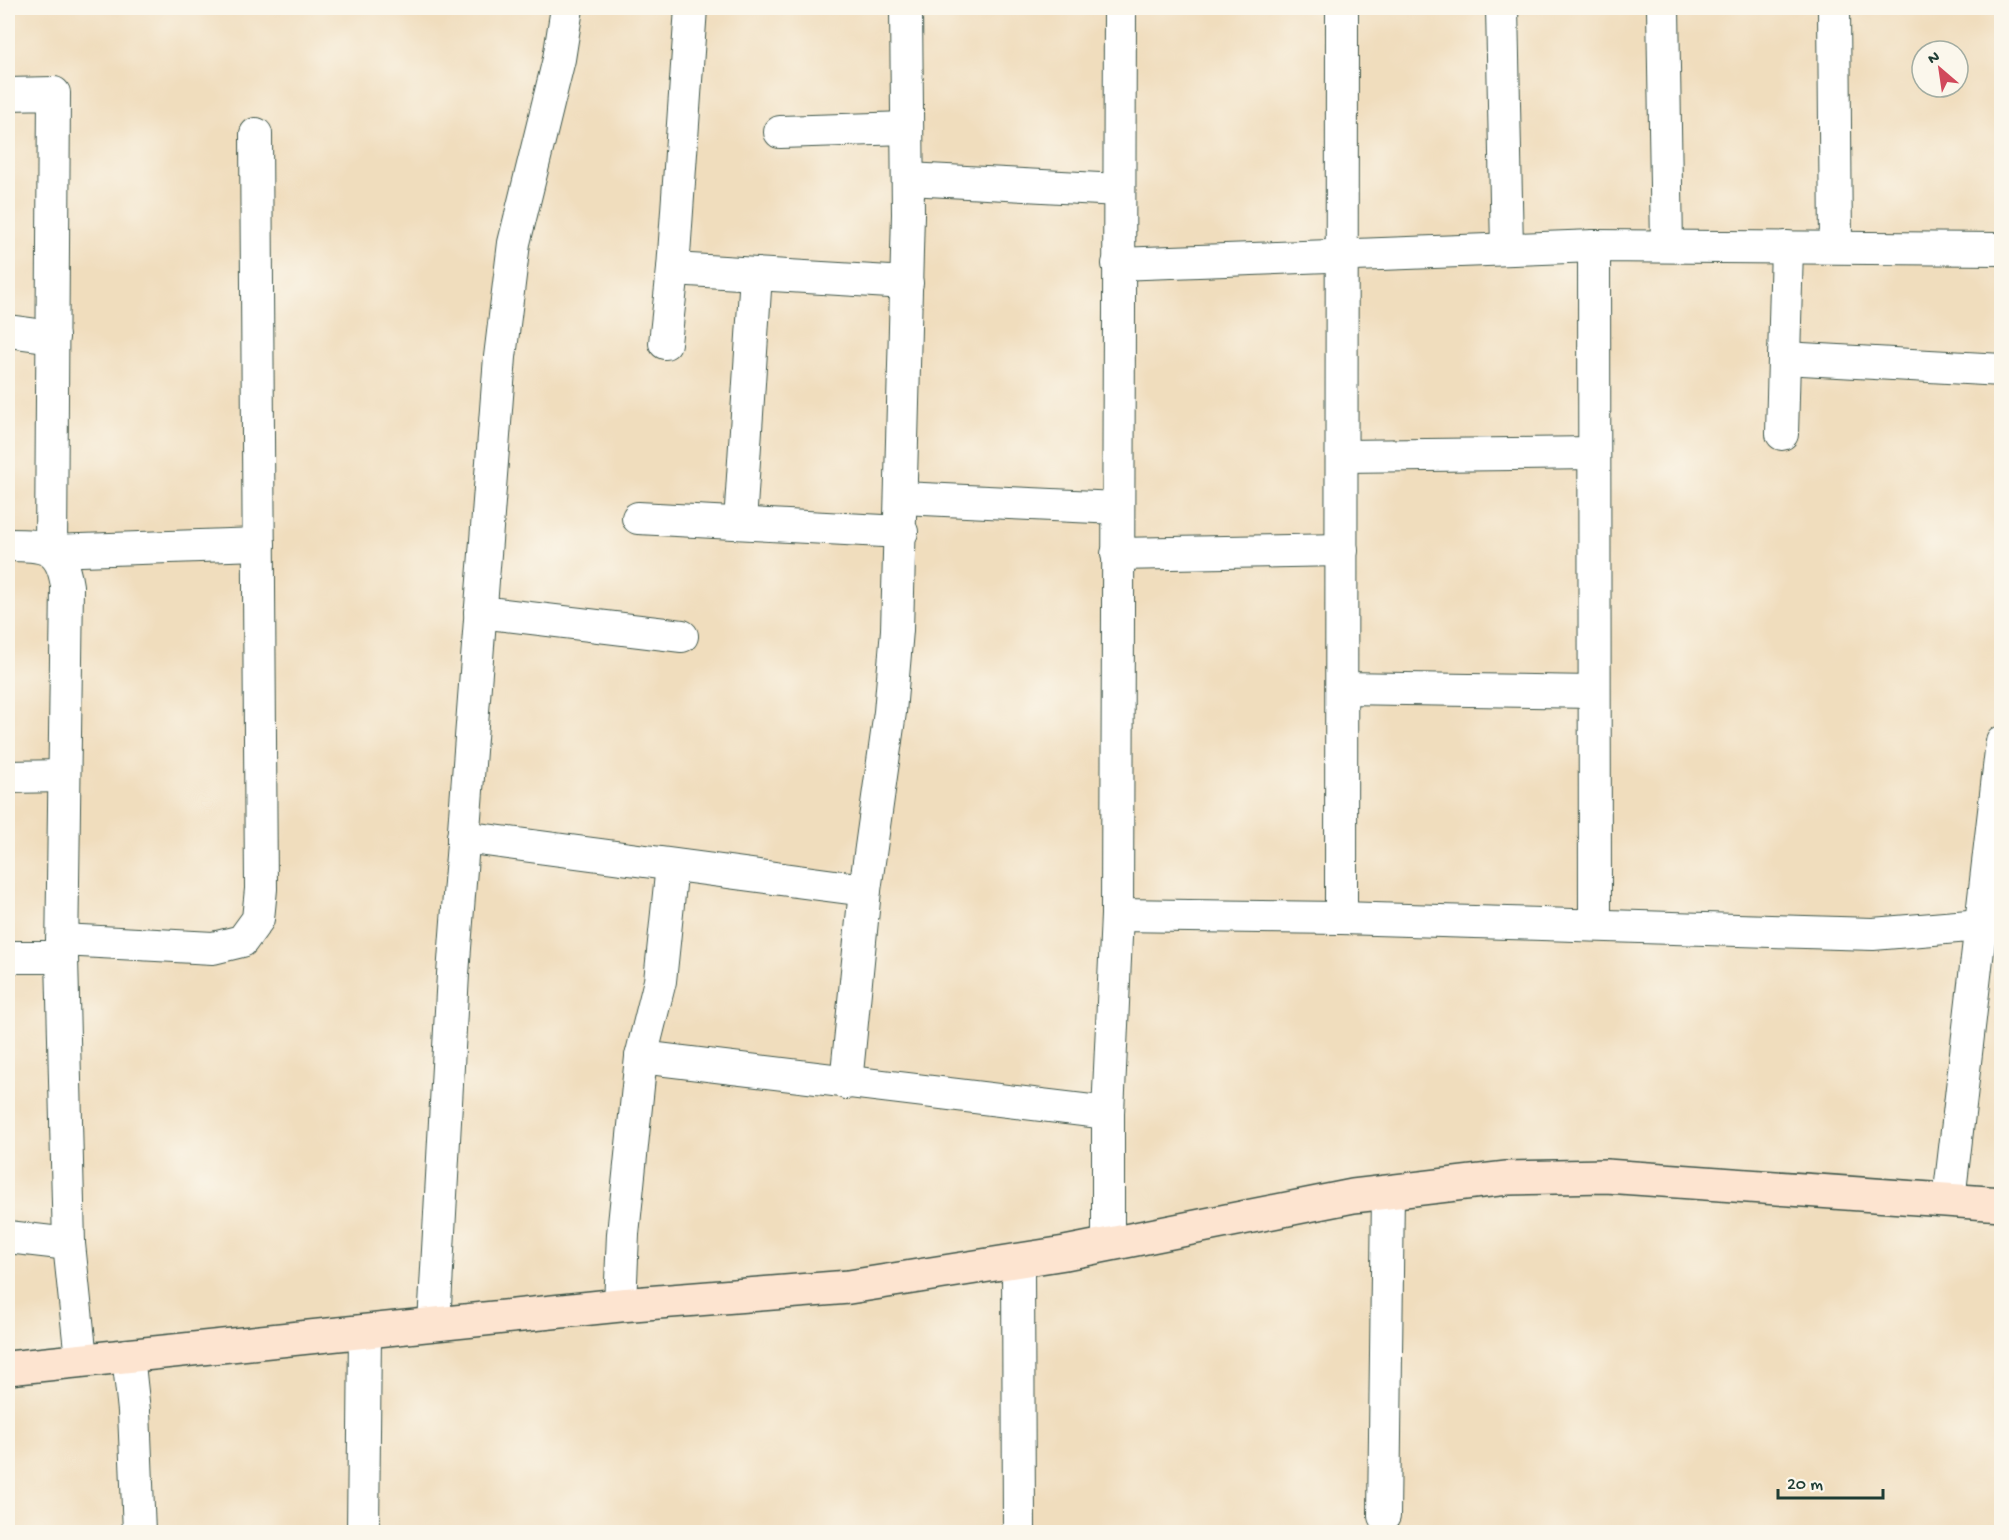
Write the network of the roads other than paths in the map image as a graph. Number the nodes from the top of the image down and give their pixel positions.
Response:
1 (567, 8) edge
2 (691, 8) edge
3 (906, 8) edge
4 (1120, 8) edge
5 (1342, 8) edge
6 (1502, 8) edge
7 (1663, 8) edge
8 (1834, 8) edge
9 (8, 94) edge
10 (908, 128) junction
11 (780, 132) dead end
12 (256, 134) dead end
13 (908, 179) junction
14 (1119, 190) junction
15 (1594, 246) junction
16 (1666, 246) junction
17 (1787, 247) junction
18 (1836, 248) junction
19 (1507, 249) junction
20 (2001, 249) edge
21 (1342, 256) junction
22 (1118, 264) junction
23 (673, 269) junction
24 (756, 274) junction
25 (907, 283) junction
26 (8, 331) edge
27 (52, 337) junction
28 (665, 343) dead end
29 (1784, 358) junction
30 (2001, 370) edge
31 (1782, 435) dead end
32 (1594, 453) junction
33 (1342, 456) junction
34 (902, 498) junction
35 (1117, 508) junction
36 (638, 518) dead end
37 (740, 524) junction
38 (902, 532) junction
39 (259, 544) junction
40 (8, 545) edge
41 (1341, 550) junction
42 (51, 551) junction
43 (1117, 554) junction
44 (480, 612) junction
45 (682, 636) dead end
46 (1341, 688) junction
47 (1594, 692) junction
48 (2001, 742) edge
49 (64, 776) junction
50 (8, 777) edge
51 (463, 837) junction
52 (672, 865) junction
53 (865, 890) junction
54 (1117, 915) junction
55 (1341, 918) junction
56 (1595, 925) junction
57 (1991, 926) edge
58 (62, 949) junction
59 (8, 957) edge
60 (641, 1057) junction
61 (846, 1083) junction
62 (1108, 1113) junction
63 (1388, 1192) junction
64 (1949, 1200) junction
65 (2001, 1204) edge
66 (8, 1237) edge
67 (69, 1244) junction
68 (1108, 1244) junction
69 (1018, 1260) junction
70 (620, 1305) junction
71 (434, 1324) junction
72 (365, 1333) junction
73 (128, 1355) junction
74 (81, 1359) junction
75 (8, 1368) edge
76 (1384, 1516) dead end
77 (140, 1533) edge
78 (363, 1533) edge
79 (1019, 1533) edge

1 - 44 street
2 - 23 street
3 - 10 street
4 - 14 street
5 - 21 street
6 - 19 street
7 - 16 street
8 - 18 street
9 - 27 street
10 - 11 street
10 - 13 street
12 - 39 street
13 - 14 street
13 - 25 street
14 - 22 street
15 - 16 street
15 - 19 street
15 - 32 street
16 - 17 street
17 - 18 street
17 - 29 street
18 - 20 street
19 - 21 street
21 - 22 street
21 - 33 street
22 - 35 street
23 - 24 street
23 - 28 street
24 - 25 street
24 - 37 street
25 - 34 street
26 - 27 street
27 - 42 street
29 - 30 street
29 - 31 street
32 - 33 street
32 - 47 street
33 - 41 street
34 - 35 street
34 - 38 street
35 - 43 street
36 - 37 street
37 - 38 street
38 - 53 street
39 - 42 street
39 - 58 street
40 - 42 street
41 - 43 street
41 - 46 street
42 - 49 street
43 - 54 street
44 - 45 street
44 - 51 street
46 - 47 street
46 - 55 street
47 - 56 street
48 - 57 street
49 - 50 street
49 - 58 street
51 - 52 street
51 - 71 street
52 - 53 street
52 - 60 street
53 - 61 street
54 - 55 street
54 - 62 street
55 - 56 street
56 - 57 street
57 - 64 street
58 - 59 street
58 - 67 street
60 - 61 street
60 - 70 street
61 - 62 street
62 - 68 street
63 - 64 street
63 - 68 street
63 - 76 street
64 - 65 street
66 - 67 street
67 - 74 street
68 - 69 street
69 - 70 street
69 - 79 street
70 - 71 street
71 - 72 street
72 - 73 street
72 - 78 street
73 - 74 street
73 - 77 street
74 - 75 street

